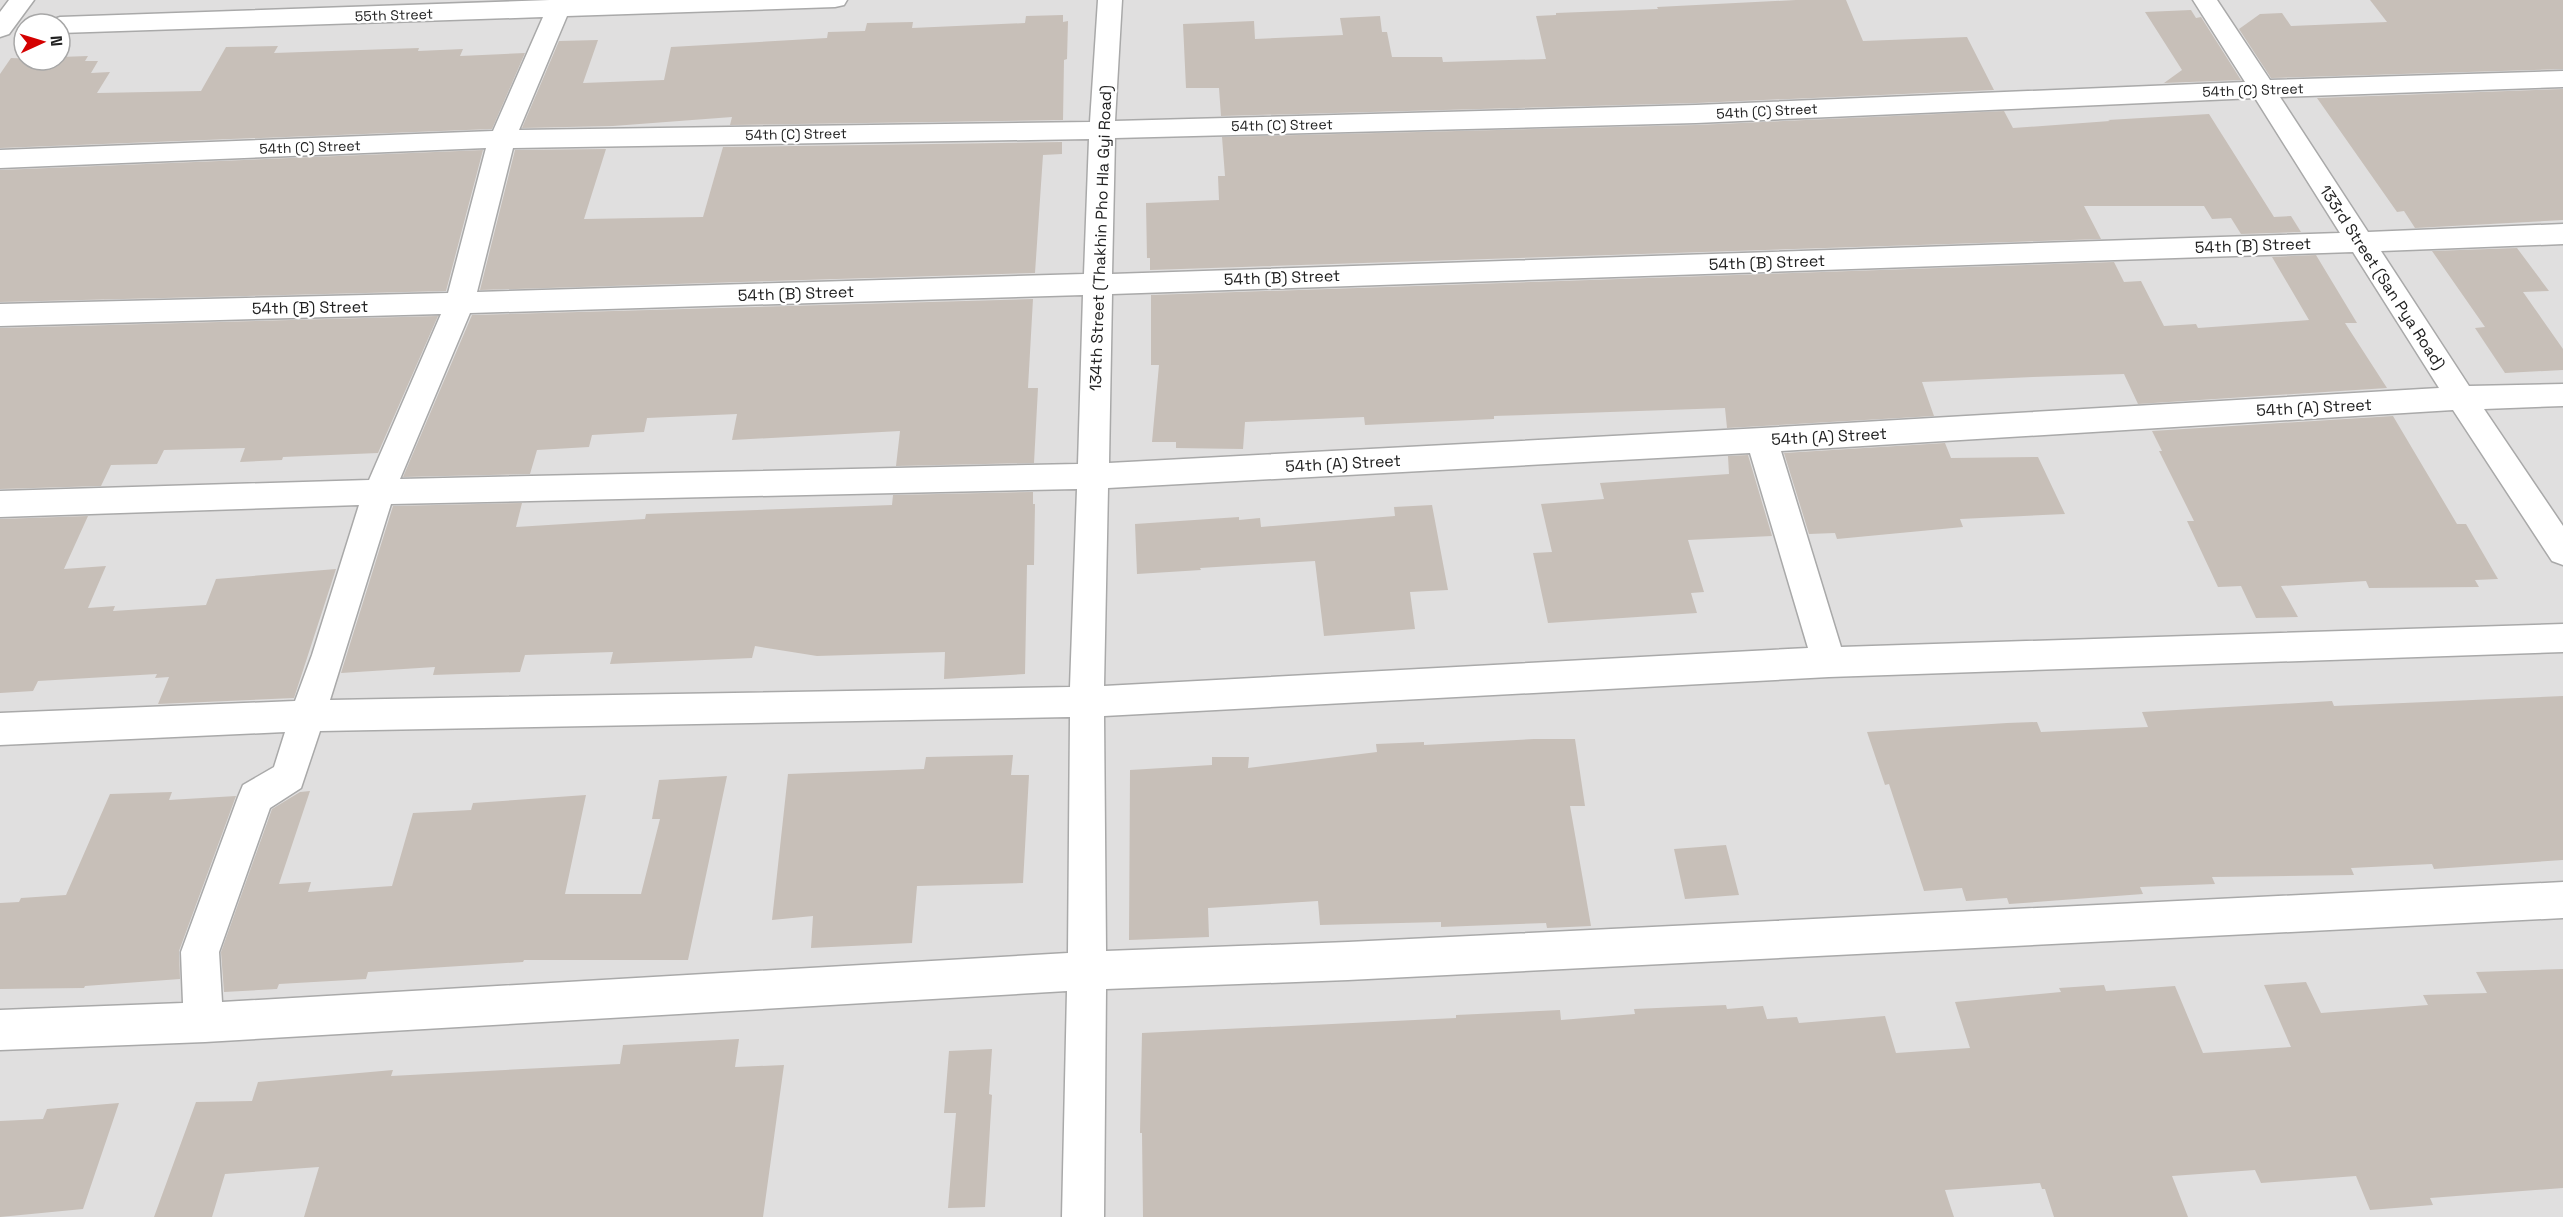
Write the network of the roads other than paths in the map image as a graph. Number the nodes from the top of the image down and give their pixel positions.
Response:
1 (22, 0) edge
2 (835, 0) edge
3 (1110, 0) edge
4 (2205, 0) edge
5 (560, 5) edge
6 (72, 25) edge
7 (6, 27) edge
8 (2563, 79) edge
9 (2262, 89) junction
10 (1102, 130) junction
11 (502, 139) junction
12 (0, 159) edge
13 (2563, 234) edge
14 (2360, 242) junction
15 (1098, 283) junction
16 (460, 303) junction
17 (0, 315) edge
18 (2563, 395) edge
19 (2461, 398) junction
20 (1762, 440) junction
21 (1094, 476) junction
22 (379, 492) junction
23 (0, 504) edge
24 (2563, 552) edge
25 (2563, 638) edge
26 (1829, 662) junction
27 (1087, 702) junction
28 (306, 716) junction
29 (0, 729) edge
30 (2563, 900) edge
31 (1087, 971) junction
32 (206, 1022) junction
33 (0, 1030) edge
34 (1083, 1217) edge

1 - 7 street
2 - 5 street, 55th Street
3 - 10 street, 134th Street (Thakhin Pho Hla Gyi Road)
4 - 9 street, 133rd Street (San Pya Road)
5 - 6 street, 55th Street
5 - 11 street
8 - 9 street, 54th (C) Street
9 - 10 street, 54th (C) Street
9 - 14 street, 133rd Street (San Pya Road)
10 - 11 street, 54th (C) Street
10 - 15 street, 134th Street (Thakhin Pho Hla Gyi Road)
11 - 12 street, 54th (C) Street
11 - 16 street
13 - 14 street, 54th (B) Street
14 - 15 street, 54th (B) Street
14 - 19 street, 133rd Street (San Pya Road)
15 - 16 street, 54th (B) Street
15 - 21 street, 134th Street (Thakhin Pho Hla Gyi Road)
16 - 17 street, 54th (B) Street
16 - 22 street
18 - 19 street, 54th (A) Street
19 - 20 street, 54th (A) Street
19 - 24 street, 133rd Street (San Pya Road)
20 - 21 street, 54th (A) Street
20 - 26 street
21 - 22 street, 54th (A) Street
21 - 27 street, 134th Street (Thakhin Pho Hla Gyi Road)
22 - 23 street, 54th (A) Street
22 - 28 street
25 - 26 street
26 - 27 street
27 - 28 street
27 - 31 street, 134th Street (Thakhin Pho Hla Gyi Road)
28 - 29 street
28 - 32 street
30 - 31 street
31 - 32 street
31 - 34 street, 134th Street (Thakhin Pho Hla Gyi Road)
32 - 33 street

